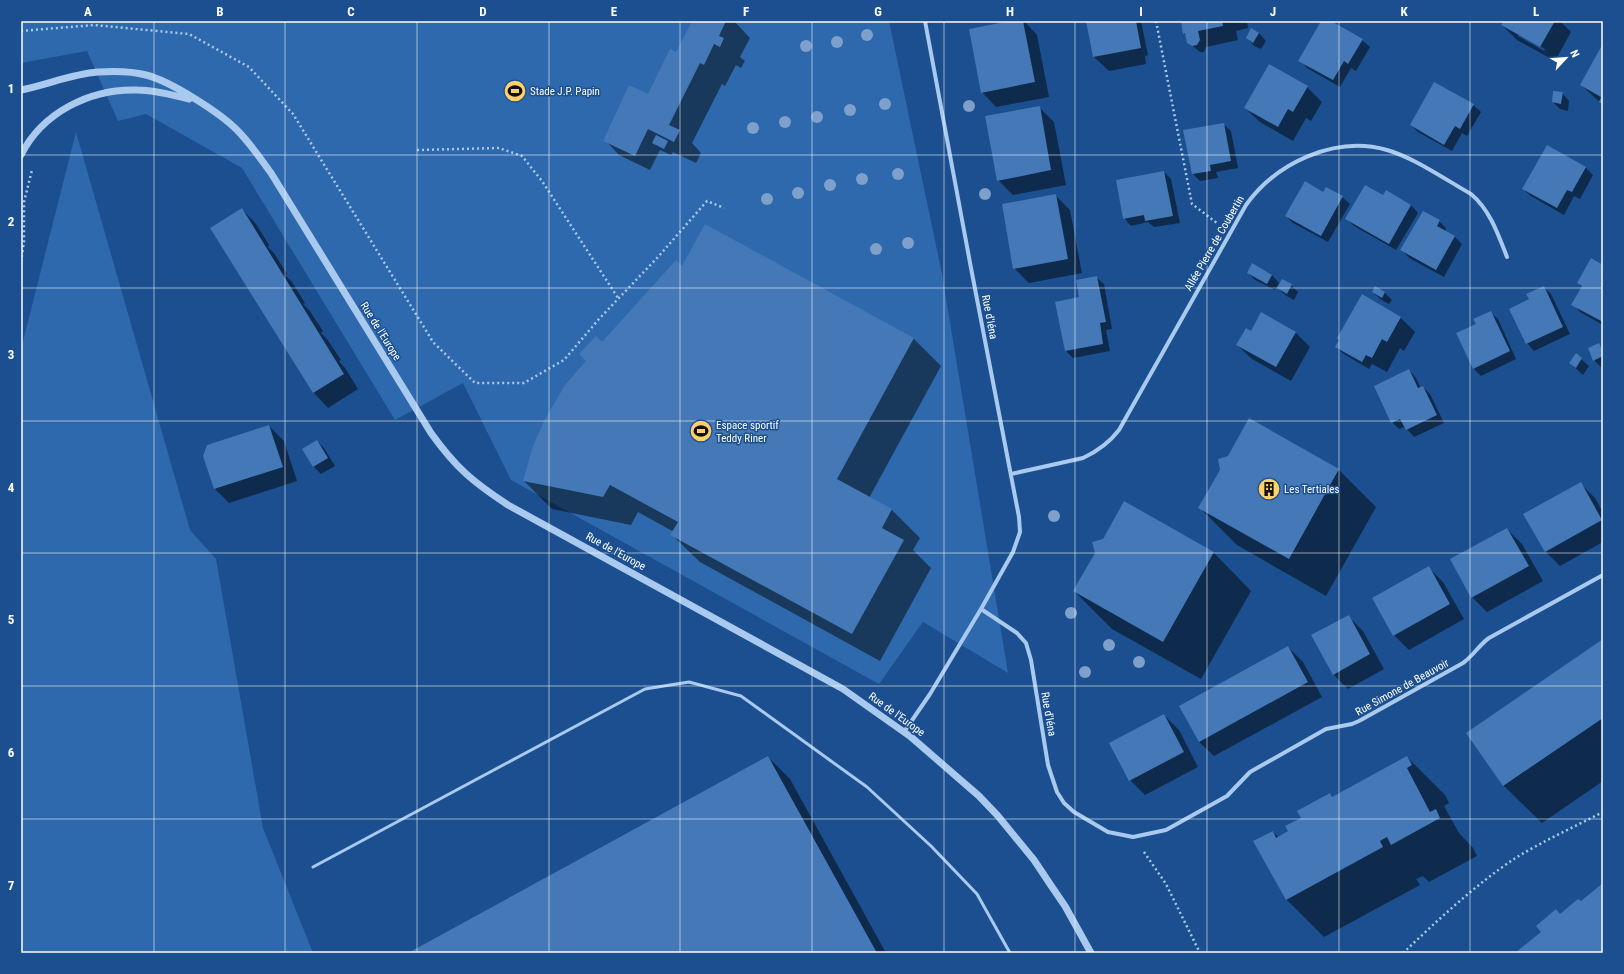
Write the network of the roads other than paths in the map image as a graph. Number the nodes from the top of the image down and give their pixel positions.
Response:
1 (925, 21) edge
2 (21, 90) edge
3 (197, 101) junction
4 (21, 155) edge
5 (1507, 256) dead end
6 (1011, 474) junction
7 (1603, 575) edge
8 (981, 609) junction
9 (904, 732) junction
10 (1095, 826) joint
11 (313, 867) dead end
12 (1010, 953) edge
13 (1091, 953) edge

1 - 6 street, Rue d'Iéna
2 - 3 street, Rue de l'Europe
3 - 4 street, Rue de l'Europe
3 - 9 street, Rue de l'Europe
5 - 6 street, Allée Pierre de Coubertin
6 - 8 street, Rue d'Iéna
7 - 10 street, Rue Simone de Beauvoir
8 - 9 street, Rue d'Iéna
8 - 10 street, Rue d'Iéna
9 - 13 street, Rue de l'Europe
11 - 12 lane

